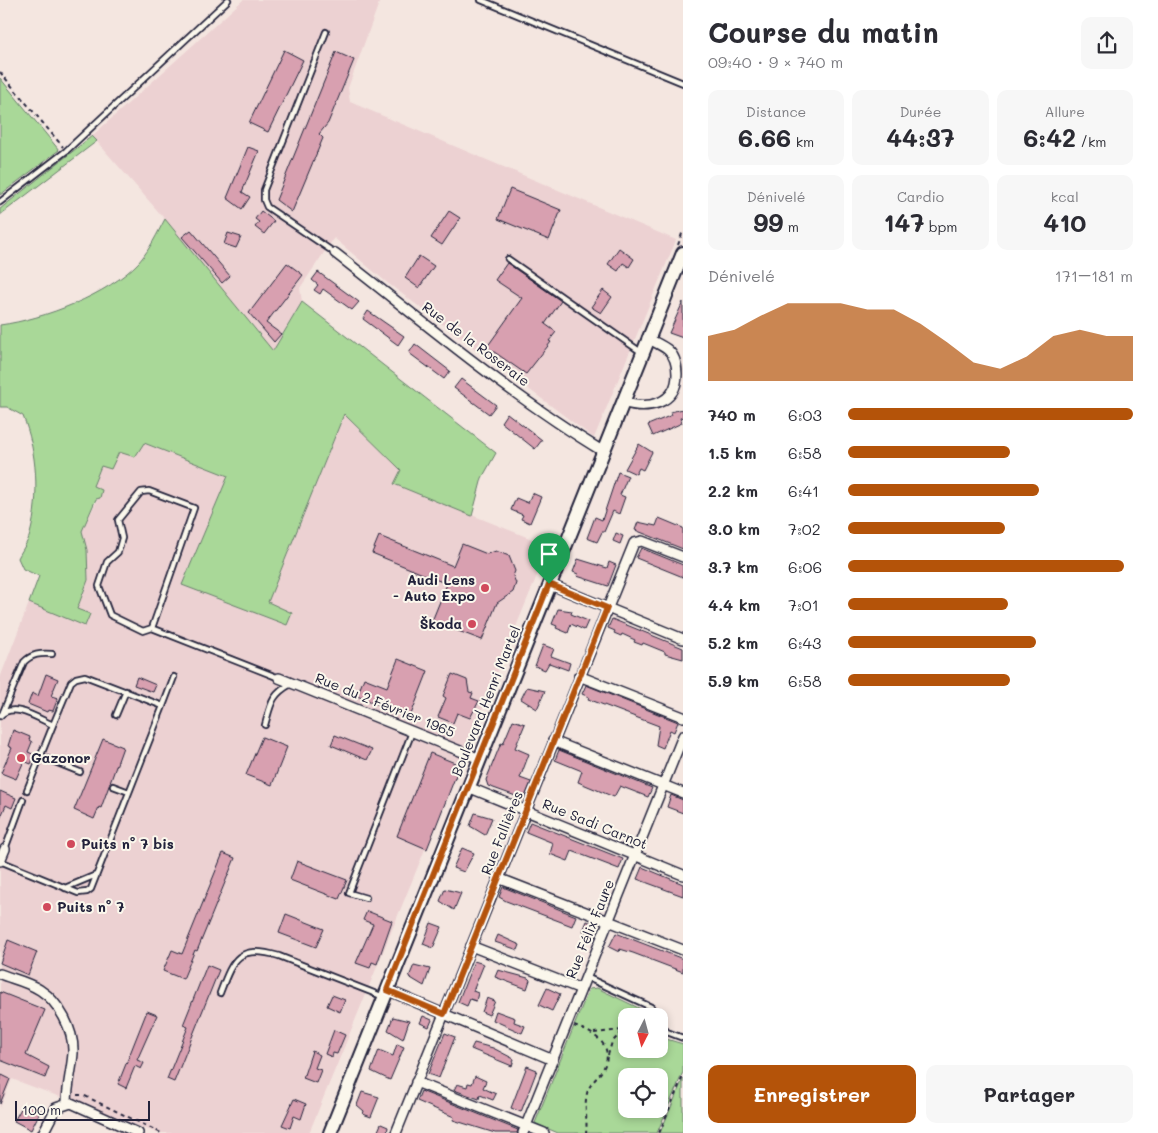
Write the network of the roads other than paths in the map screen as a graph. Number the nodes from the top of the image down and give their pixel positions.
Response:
1 (228, 0) edge
2 (481, 0) edge
3 (326, 32) dead end
4 (683, 83) edge
5 (0, 202) edge
6 (679, 251) edge
7 (335, 254) joint
8 (508, 259) dead end
9 (647, 338) junction
10 (642, 352) junction
11 (679, 388) edge
12 (623, 402) junction
13 (604, 452) junction
14 (683, 557) edge
15 (549, 584) junction
16 (607, 608) junction
17 (152, 628) junction
18 (683, 639) edge
19 (52, 654) dead end
20 (580, 676) junction
21 (174, 677) dead end
22 (279, 678) joint
23 (293, 684) junction
24 (126, 691) junction
25 (163, 706) junction
26 (2, 714) edge
27 (116, 715) dead end
28 (683, 717) edge
29 (53, 725) junction
30 (265, 725) dead end
31 (413, 731) junction
32 (683, 736) edge
33 (553, 741) junction
34 (40, 756) junction
35 (480, 759) junction
36 (80, 772) dead end
37 (113, 786) dead end
38 (664, 786) junction
39 (468, 787) junction
40 (27, 790) dead end
41 (129, 792) junction
42 (683, 793) edge
43 (23, 800) dead end
44 (526, 811) junction
45 (5, 849) joint
46 (635, 856) junction
47 (0, 861) edge
48 (96, 875) junction
49 (683, 876) edge
50 (498, 878) junction
51 (65, 888) junction
52 (366, 898) dead end
53 (608, 922) junction
54 (471, 946) junction
55 (683, 950) edge
56 (0, 974) edge
57 (586, 977) junction
58 (581, 990) junction
59 (220, 993) dead end
60 (386, 994) junction
61 (652, 1008) edge
62 (444, 1014) junction
63 (668, 1032) edge
64 (683, 1038) edge
65 (553, 1060) junction
66 (416, 1082) junction
67 (67, 1099) junction
68 (525, 1129) edge
69 (43, 1133) edge
70 (138, 1133) edge
71 (330, 1133) edge
72 (396, 1133) edge
73 (544, 1133) edge

1 - 5 lane
2 - 4 lane
3 - 7 lane
6 - 9 street, Boulevard Henri Martel
7 - 13 street, Rue de la Roseraie
8 - 10 lane
9 - 10 street, Boulevard Henri Martel
9 - 11 street
10 - 12 street, Boulevard Henri Martel
11 - 12 street
12 - 13 street, Boulevard Henri Martel
13 - 15 street, Boulevard Henri Martel
14 - 16 street, Rue Fallières
15 - 16 street
15 - 35 street, Boulevard Henri Martel
16 - 18 street
16 - 20 street, Rue Fallières
17 - 17 lane
17 - 22 lane
19 - 26 lane
20 - 28 street
20 - 33 street, Rue Fallières
21 - 25 lane
22 - 23 street, Rue du 2 Février 1965
23 - 30 lane
23 - 31 street, Rue du 2 Février 1965
24 - 25 lane
24 - 27 lane
24 - 29 lane
25 - 41 lane
26 - 29 lane
29 - 34 lane
31 - 35 street, Rue du 2 Février 1965
31 - 52 lane
32 - 38 street, Rue Félix Faure
33 - 38 street
33 - 44 street, Rue Fallières
34 - 36 lane
34 - 40 lane
35 - 39 street, Boulevard Henri Martel
37 - 41 lane
38 - 42 street
38 - 46 street, Rue Félix Faure
39 - 44 street, Rue Sadi Carnot
39 - 60 street, Boulevard Henri Martel
41 - 48 lane
43 - 45 lane
44 - 46 street, Rue Sadi Carnot
44 - 50 street, Rue Fallières
45 - 47 street
46 - 49 street, Rue Sadi Carnot
46 - 53 street, Rue Félix Faure
47 - 51 lane
48 - 51 lane
48 - 51 lane
50 - 53 street
50 - 54 street, Rue Fallières
53 - 55 street
53 - 57 street, Rue Félix Faure
54 - 58 street
54 - 62 street, Rue Fallières
56 - 67 street
57 - 58 street, Rue Félix Faure
57 - 61 lane
58 - 65 street, Rue Félix Faure
59 - 60 lane
60 - 62 street
60 - 71 street, Boulevard Henri Martel
62 - 65 street
62 - 66 street, Rue Fallières
63 - 64 lane
65 - 68 street, Rue Félix Faure
66 - 68 street
66 - 72 street, Rue Fallières
67 - 69 street
67 - 70 street
68 - 73 street

